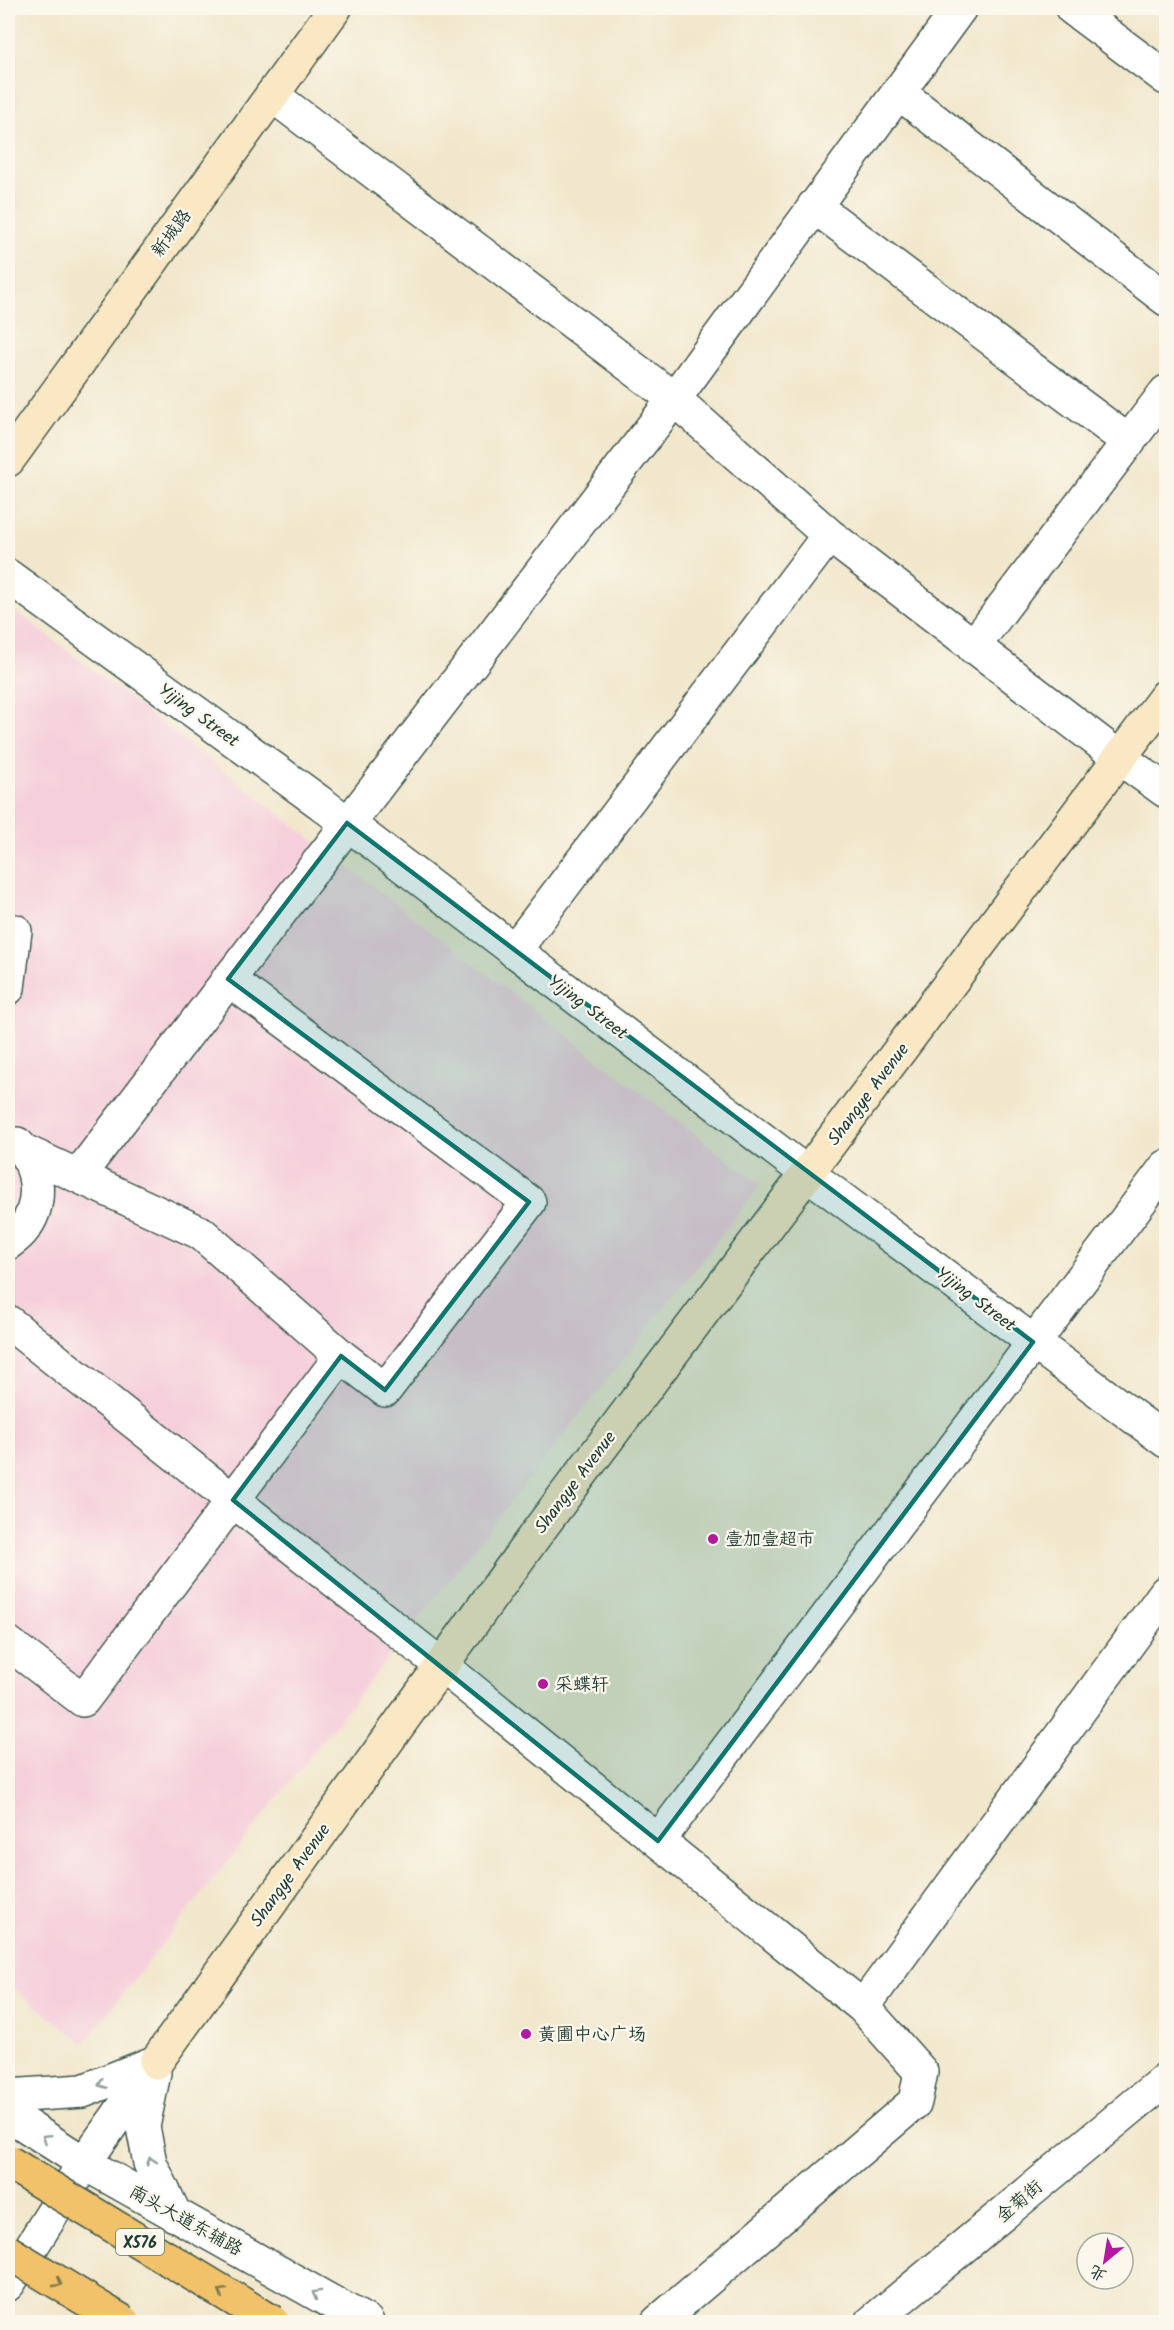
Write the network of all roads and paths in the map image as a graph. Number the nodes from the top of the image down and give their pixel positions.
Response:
1 (335, 8) edge
2 (960, 8) edge
3 (1072, 8) edge
4 (1167, 78) edge
5 (898, 92) junction
6 (272, 95) junction
7 (814, 206) junction
8 (1167, 299) edge
9 (1167, 392) edge
10 (674, 399) junction
11 (1129, 442) junction
12 (8, 459) edge
13 (829, 536) junction
14 (8, 576) edge
15 (974, 647) junction
16 (1167, 696) edge
17 (1120, 758) junction
18 (1167, 792) edge
19 (347, 823) junction
20 (15, 931) dead end
21 (514, 951) junction
22 (228, 979) junction
23 (8, 988) edge
24 (16, 1144) edge
25 (1167, 1167) edge
26 (808, 1174) junction
27 (78, 1176) junction
28 (8, 1244) edge
29 (8, 1322) edge
30 (1033, 1342) junction
31 (341, 1356) junction
32 (1167, 1441) edge
33 (233, 1500) junction
34 (1167, 1592) edge
35 (8, 1643) edge
36 (441, 1665) junction
37 (658, 1841) junction
38 (863, 2007) junction
39 (156, 2062) junction
40 (1167, 2079) edge
41 (8, 2096) edge
42 (8, 2114) edge
43 (8, 2162) edge
44 (84, 2163) junction
45 (175, 2215) junction
46 (8, 2252) edge
47 (8, 2284) edge
48 (123, 2322) edge
49 (272, 2322) edge
50 (367, 2322) edge
51 (658, 2322) edge
52 (872, 2322) edge

1 - 6 main road, 新城路
2 - 5 street
3 - 4 street
5 - 7 street
5 - 8 street
6 - 10 street
6 - 12 main road, 新城路
7 - 10 street
7 - 11 street
9 - 11 street
10 - 13 street
10 - 19 street
11 - 15 street
13 - 15 street
13 - 21 street
14 - 19 street, Yijing Street
15 - 17 street
16 - 17 main road, Shangye Avenue
17 - 18 street
17 - 26 main road, Shangye Avenue
19 - 21 street, Yijing Street
19 - 22 street
20 - 23 street
21 - 26 street, Yijing Street
22 - 27 street
22 - 31 street
24 - 27 street
24 - 28 street
25 - 30 street
26 - 30 street, Yijing Street
26 - 36 main road, Shangye Avenue
27 - 31 street
29 - 33 street
30 - 32 street, Yijing Street
30 - 37 street
31 - 33 street
33 - 35 street
33 - 36 street
34 - 38 street
36 - 37 street
36 - 39 main road, Shangye Avenue
37 - 38 street
38 - 51 street
39 -> 41 street
39 - 44 street, Shangye Avenue
45 -> 39 street
40 - 52 street, 金菊街
44 -> 42 street, 南头大道东辅路
49 -> 43 highway, X576, bridge
44 - 45 street, 南头大道东辅路
44 - 47 street, Shangye Avenue
50 -> 45 street, 南头大道东辅路
46 -> 48 highway, bridge

